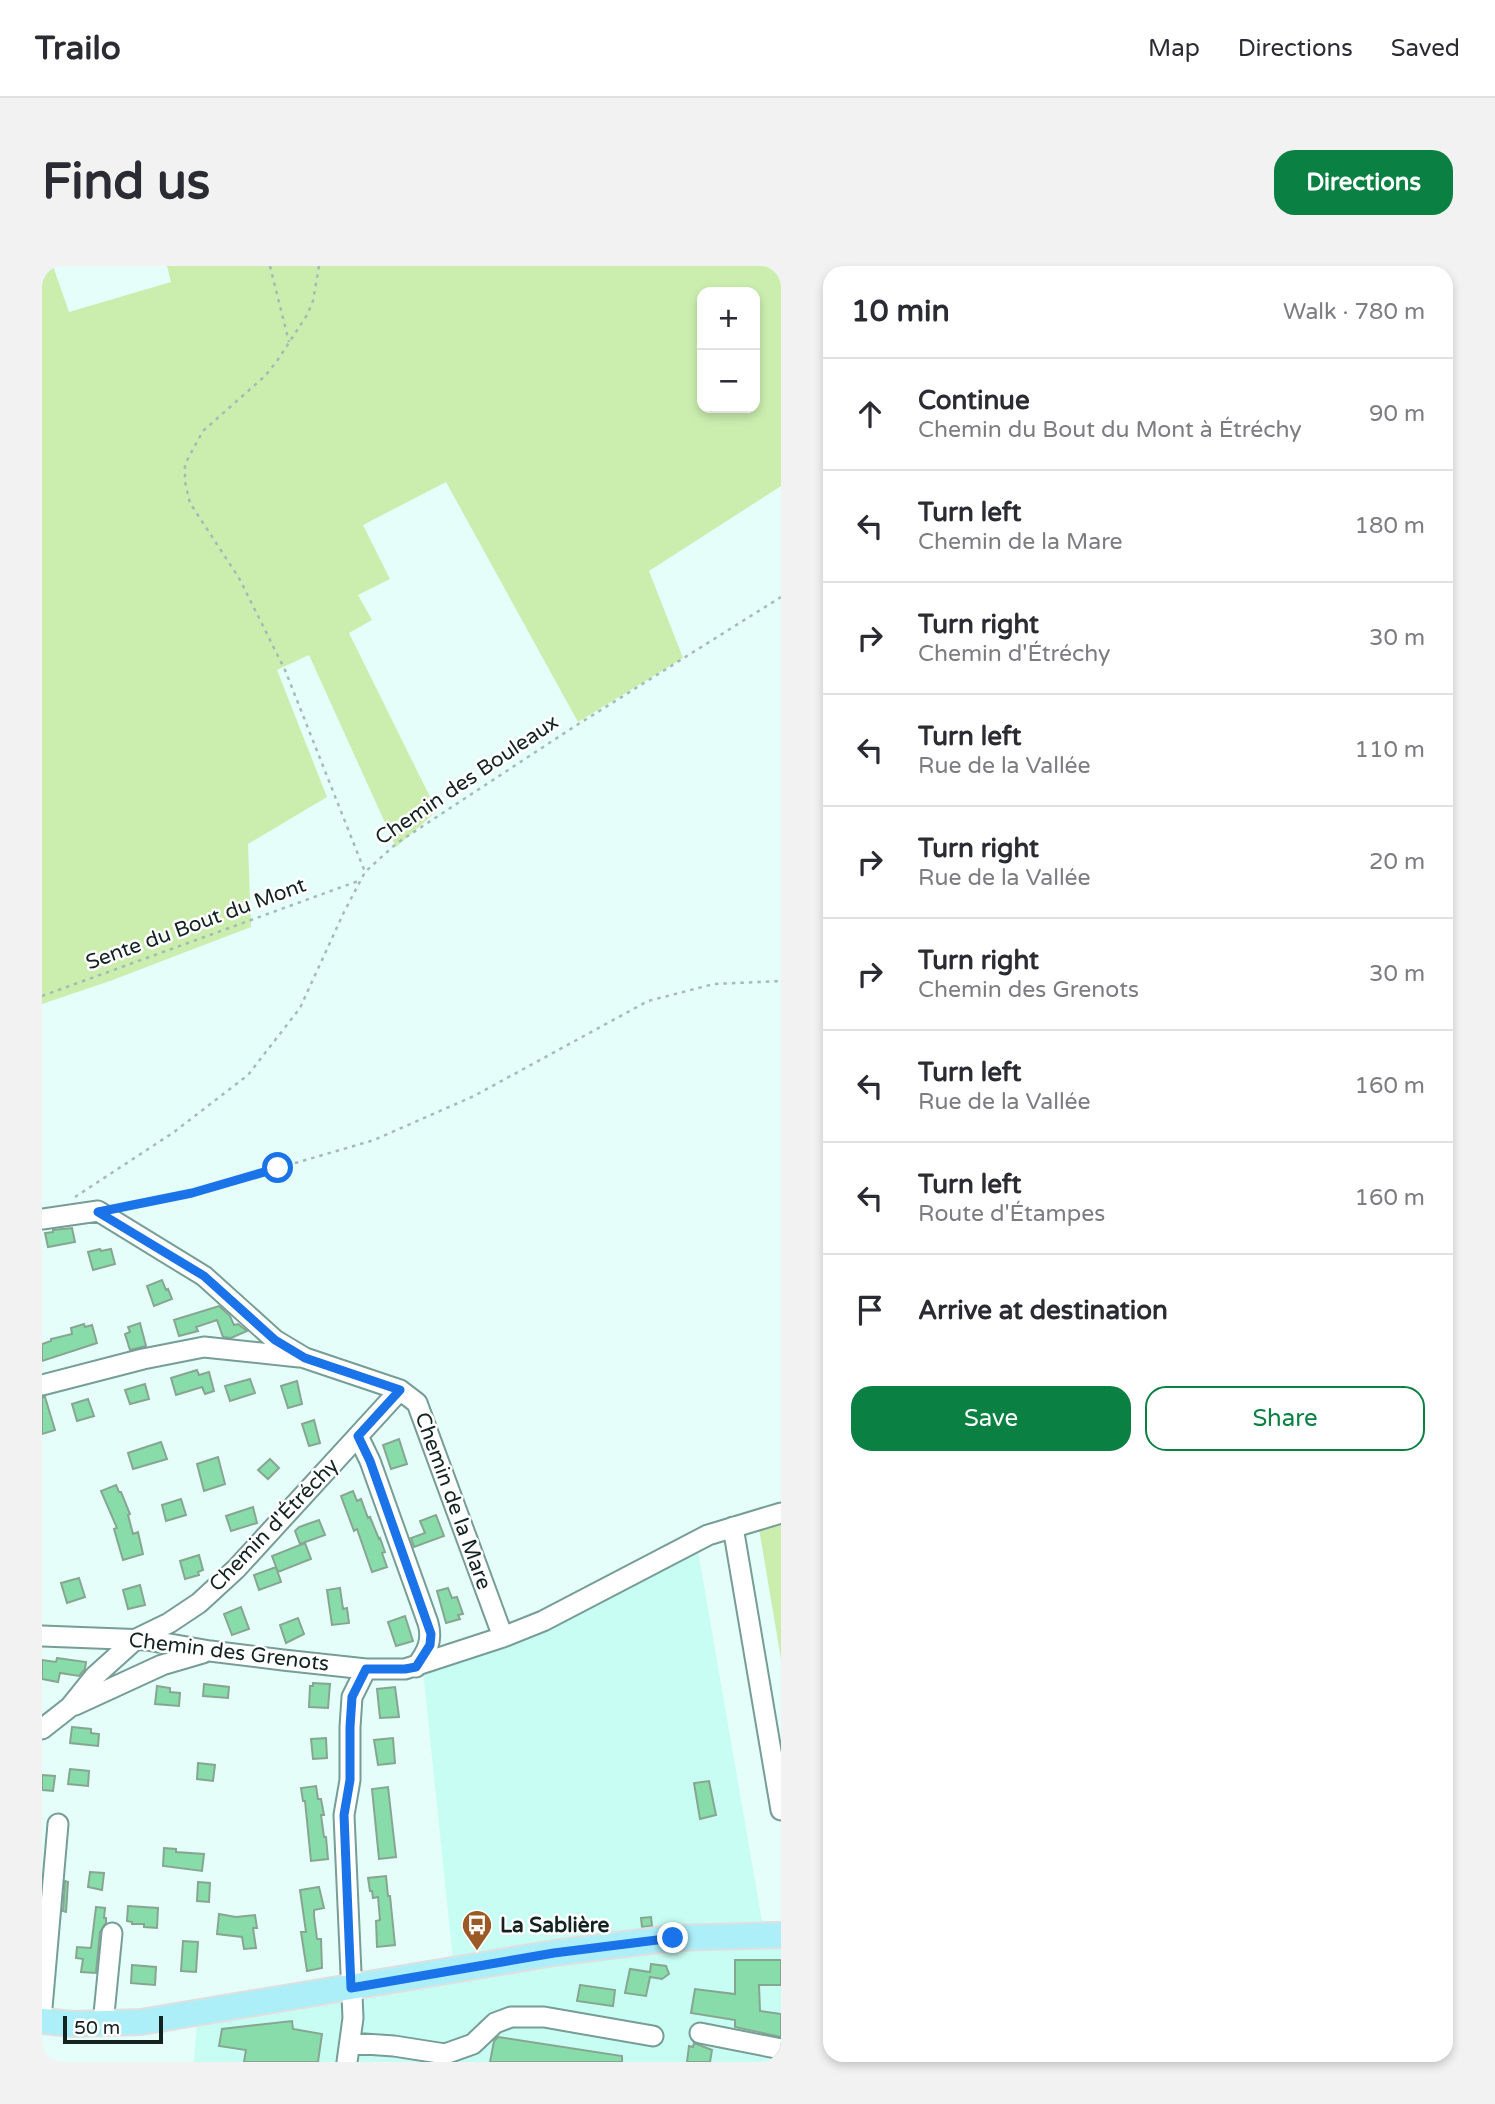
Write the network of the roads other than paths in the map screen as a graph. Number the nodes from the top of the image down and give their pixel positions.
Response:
1 (47, 1219) edge
2 (305, 1358) junction
3 (42, 1385) edge
4 (400, 1390) junction
5 (358, 1436) junction
6 (781, 1513) edge
7 (733, 1527) junction
8 (42, 1636) edge
9 (503, 1637) junction
10 (136, 1639) junction
11 (210, 1651) junction
12 (416, 1667) junction
13 (366, 1669) junction
14 (70, 1707) junction
15 (42, 1729) edge
16 (781, 1810) edge
17 (58, 1824) dead end
18 (111, 1933) dead end
19 (781, 1935) edge
20 (351, 1988) junction
21 (42, 2008) edge
22 (42, 2021) edge
23 (103, 2024) junction
24 (700, 2034) dead end
25 (653, 2036) dead end
26 (781, 2049) edge
27 (348, 2052) edge

1 - 2 street, Chemin de la Mare
2 - 3 street
2 - 4 street, Chemin de la Mare
4 - 5 street, Chemin d'Étréchy
4 - 9 street, Chemin de la Mare
5 - 10 street, Chemin d'Étréchy
5 - 12 street
6 - 7 street, Chemin des Grenots
7 - 9 street, Chemin des Grenots
7 - 16 street
8 - 10 street, Chemin des Grenots
9 - 12 street, Chemin des Grenots
10 - 11 street, Chemin des Grenots
10 - 14 street, Chemin d'Étréchy
11 - 13 street, Chemin des Grenots
11 - 14 street
12 - 13 street, Chemin des Grenots
13 - 20 street
14 - 15 street, Chemin d'Étréchy
17 - 21 street
18 - 23 street
19 - 20 main road
20 - 23 main road
20 - 27 street
22 - 23 main road
24 - 26 street
25 - 27 street

